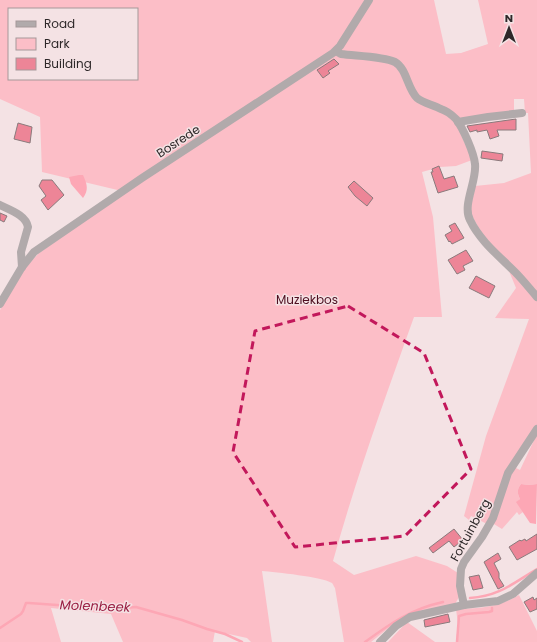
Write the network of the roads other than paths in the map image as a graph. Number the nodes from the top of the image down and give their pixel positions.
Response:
1 (369, 0) edge
2 (336, 51) junction
3 (522, 113) dead end
4 (458, 122) junction
5 (0, 205) edge
6 (22, 267) junction
7 (537, 297) edge
8 (0, 304) edge
9 (537, 429) edge
10 (537, 574) edge
11 (464, 605) junction
12 (380, 642) edge

1 - 2 street, Bosrede
2 - 4 street
2 - 6 street, Bosrede
3 - 4 street
4 - 7 street
5 - 6 street
6 - 8 street, Bosrede
9 - 11 street, Fortuinberg
10 - 11 street
11 - 12 street

